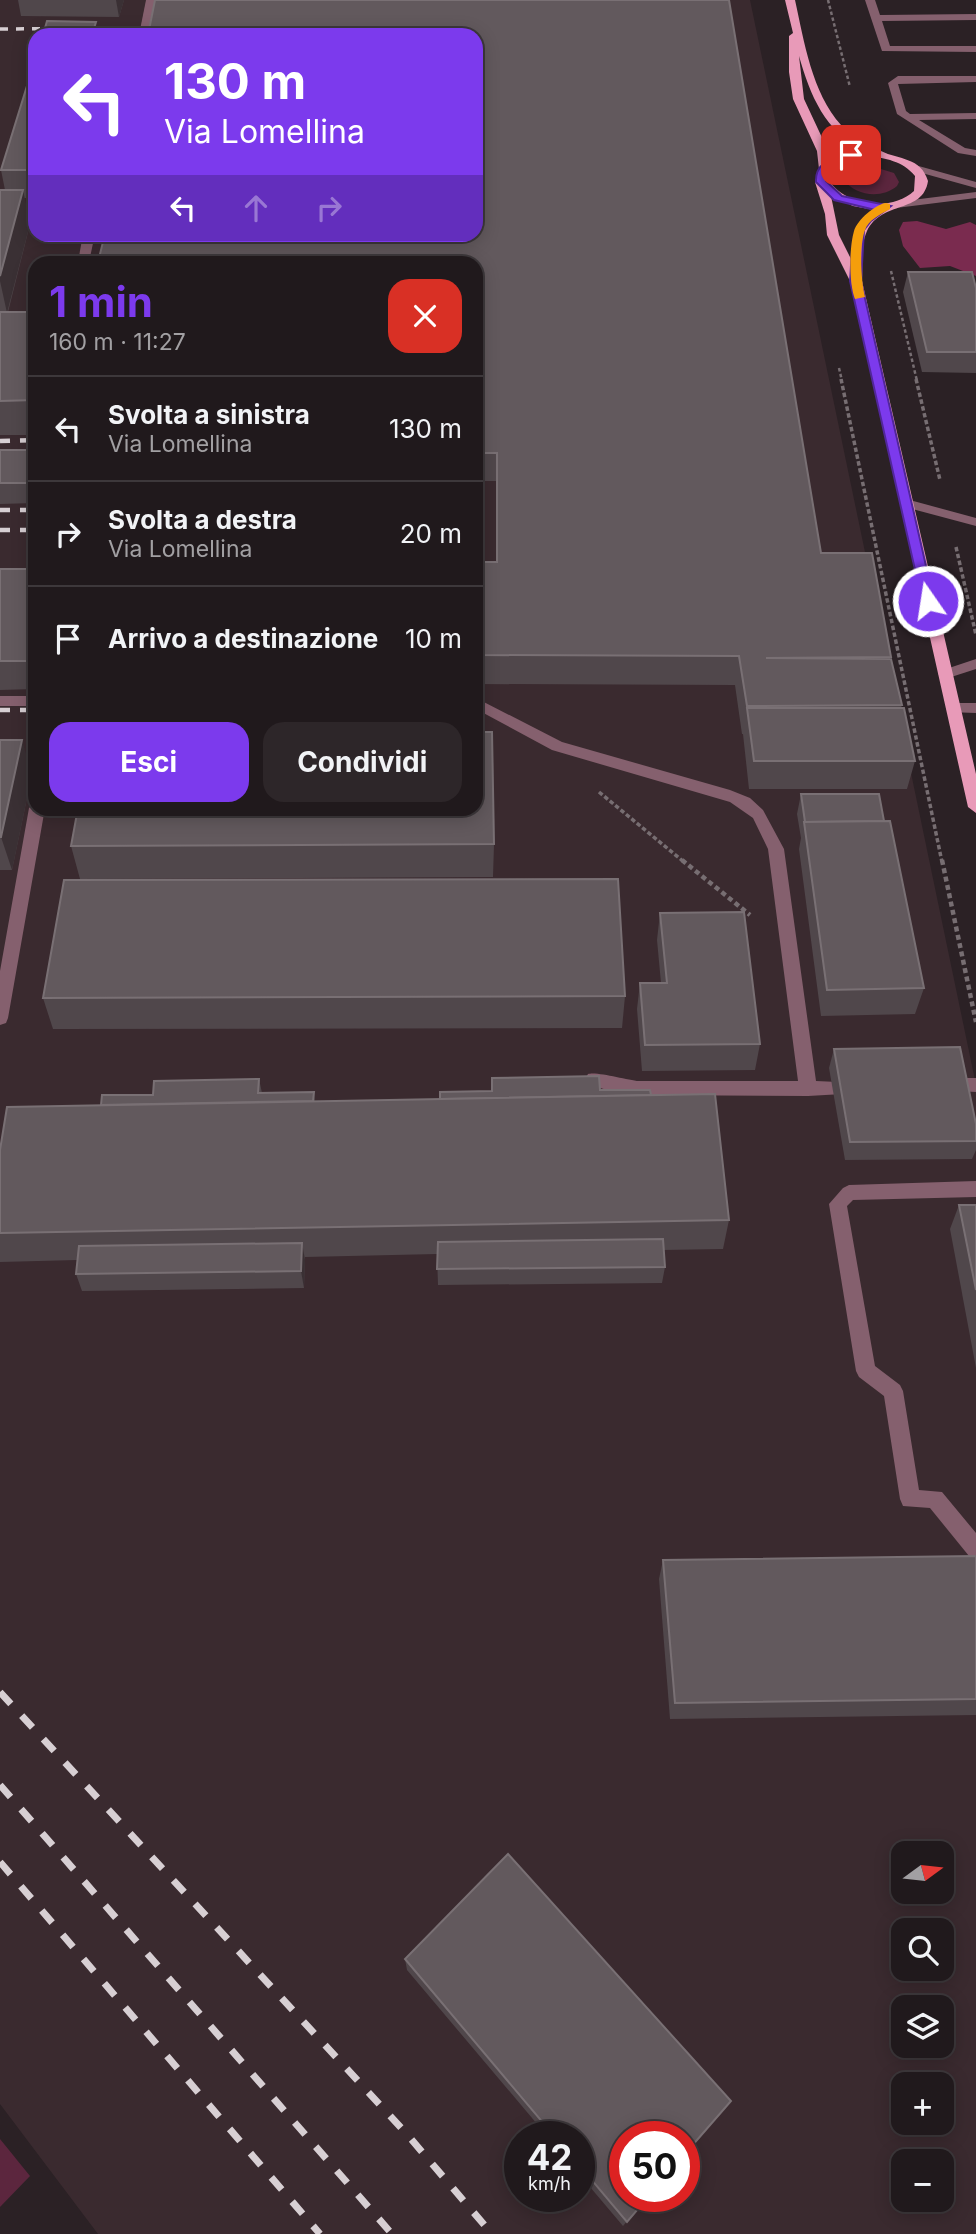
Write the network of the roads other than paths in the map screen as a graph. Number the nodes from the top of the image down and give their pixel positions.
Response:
1 (152, 0) edge
2 (790, 0) edge
3 (870, 0) edge
4 (976, 17) edge
5 (875, 18) junction
6 (795, 22) junction
7 (146, 28) edge
8 (976, 49) edge
9 (976, 79) edge
10 (976, 116) edge
11 (907, 117) junction
12 (976, 153) edge
13 (889, 156) junction
14 (824, 168) junction
15 (915, 168) junction
16 (821, 182) junction
17 (976, 185) edge
18 (976, 195) edge
19 (891, 206) junction
20 (0, 211) edge
21 (28, 211) edge
22 (856, 281) junction
23 (906, 503) junction
24 (976, 522) edge
25 (976, 664) edge
26 (945, 674) junction
27 (0, 701) edge
28 (28, 701) edge
29 (483, 705) edge
30 (953, 708) junction
31 (976, 708) edge
32 (976, 807) edge
33 (36, 816) edge
34 (0, 1018) edge
35 (594, 1079) edge
36 (976, 1084) edge
37 (934, 1086) edge
38 (878, 1087) edge
39 (808, 1089) junction
40 (976, 1189) edge
41 (976, 1549) edge

1 - 7 street
2 - 6 main road
3 - 5 street
4 - 5 street
5 - 8 street
6 - 13 main road
6 - 14 main road
9 - 11 street
10 - 11 street
11 - 12 street
13 - 14 main road
13 - 15 main road
14 - 16 main road
15 - 17 street
15 - 19 main road
16 - 19 main road
16 - 22 main road
18 - 19 street
19 - 22 main road
20 - 21 street
22 - 23 main road
23 - 24 street
23 - 26 main road
25 - 26 street
26 - 30 main road
27 - 28 street
29 - 39 street
30 - 31 street
30 - 32 main road
33 - 34 street
35 - 39 street
36 - 37 street
38 - 39 street
40 - 41 street

